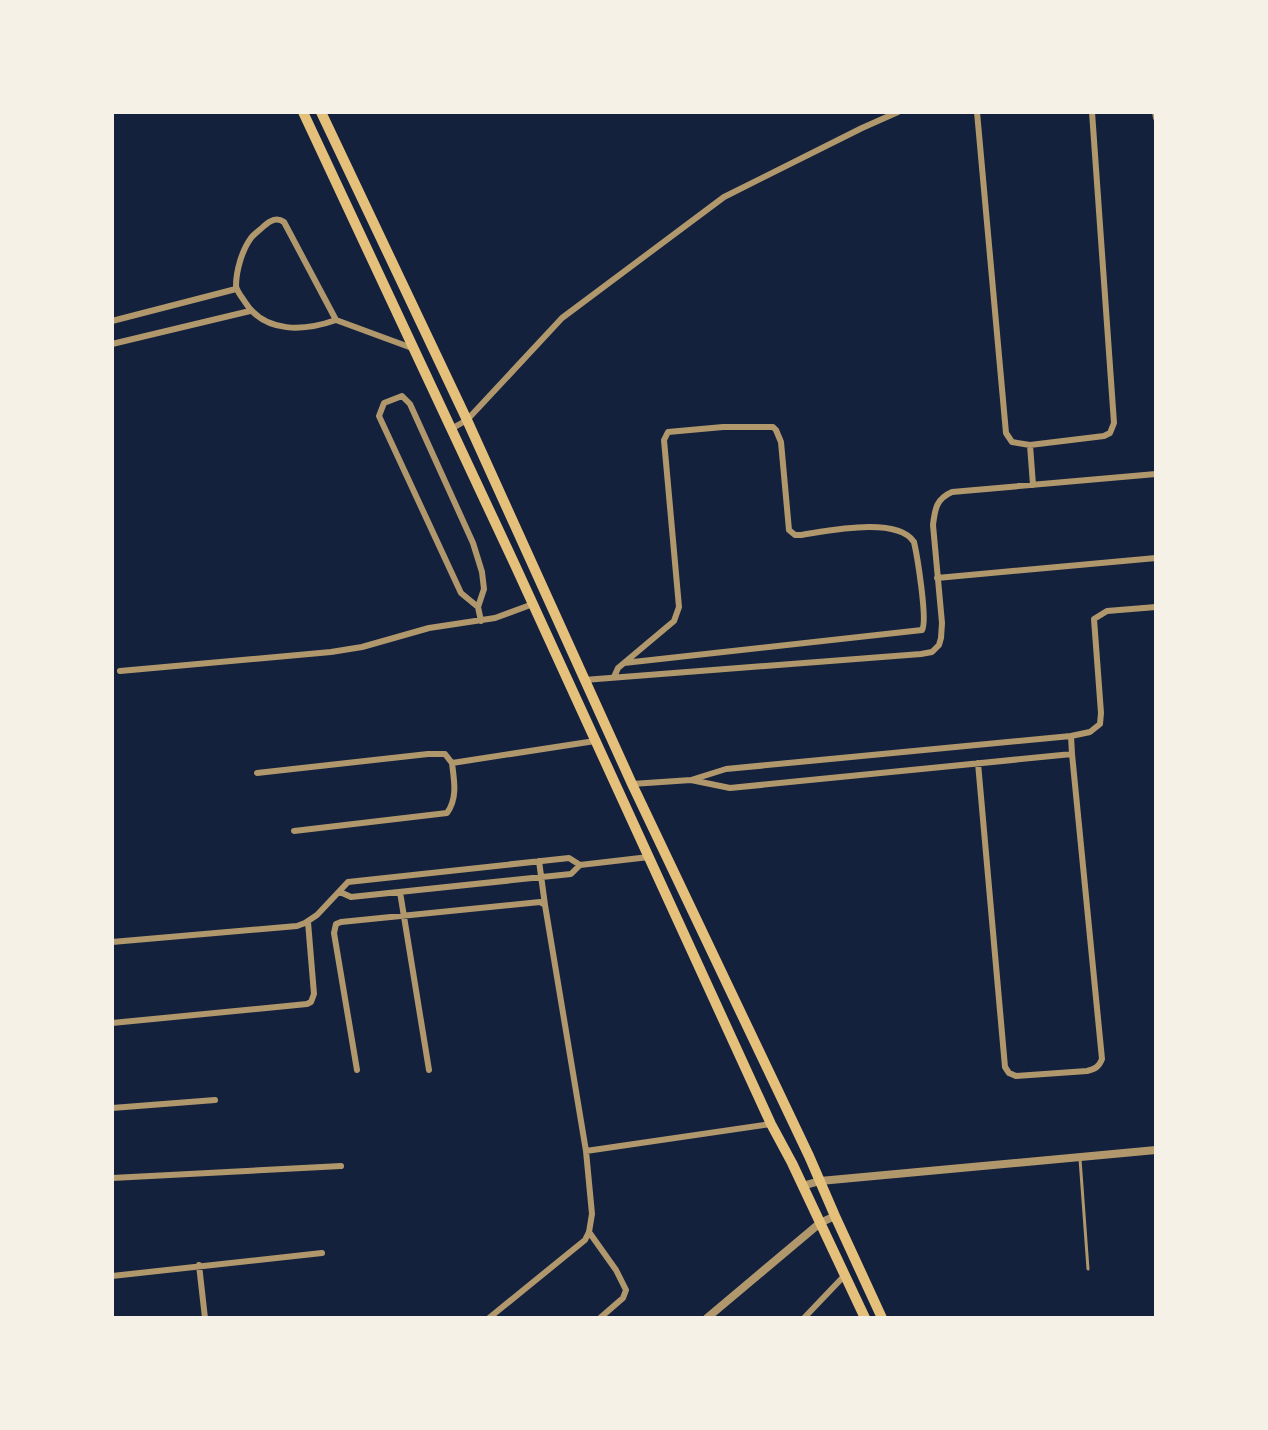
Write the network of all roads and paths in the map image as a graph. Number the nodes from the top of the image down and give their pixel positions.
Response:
1 (303, 112) edge
2 (321, 112) edge
3 (898, 112) edge
4 (977, 112) edge
5 (1092, 112) edge
6 (1155, 112) edge
7 (1155, 118) edge
8 (236, 289) junction
9 (250, 311) junction
10 (336, 320) junction
11 (112, 321) edge
12 (112, 344) edge
13 (414, 349) junction
14 (467, 420) junction
15 (451, 429) junction
16 (1030, 445) junction
17 (1155, 474) edge
18 (1033, 485) junction
19 (1155, 558) edge
20 (937, 578) junction
21 (533, 604) junction
22 (1155, 607) edge
23 (478, 608) junction
24 (481, 621) junction
25 (624, 663) junction
26 (120, 671) dead end
27 (615, 677) junction
28 (584, 680) junction
29 (1071, 736) junction
30 (596, 741) junction
31 (1072, 754) junction
32 (621, 761) junction
33 (452, 763) junction
34 (978, 763) junction
35 (607, 766) junction
36 (257, 773) dead end
37 (691, 780) junction
38 (632, 784) junction
39 (294, 831) dead end
40 (649, 857) junction
41 (539, 861) junction
42 (580, 865) junction
43 (542, 877) junction
44 (340, 892) junction
45 (400, 892) junction
46 (545, 905) junction
47 (405, 916) junction
48 (308, 922) junction
49 (112, 942) edge
50 (112, 1023) edge
51 (357, 1070) dead end
52 (429, 1070) dead end
53 (215, 1100) dead end
54 (112, 1108) edge
55 (771, 1124) junction
56 (1155, 1150) edge
57 (586, 1151) junction
58 (1080, 1157) junction
59 (341, 1166) dead end
60 (112, 1178) edge
61 (820, 1181) junction
62 (802, 1186) junction
63 (834, 1216) junction
64 (820, 1223) junction
65 (589, 1232) junction
66 (322, 1253) dead end
67 (199, 1265) junction
68 (1088, 1269) dead end
69 (845, 1275) junction
70 (112, 1276) edge
71 (205, 1317) edge
72 (489, 1317) edge
73 (600, 1317) edge
74 (707, 1317) edge
75 (804, 1317) edge
76 (865, 1317) edge
77 (882, 1317) edge

1 - 13 highway
2 - 14 highway
3 - 14 street
4 - 16 street
5 - 16 street
6 - 7 street
8 - 9 street
8 - 10 street
8 - 11 street
9 - 10 street
9 - 12 street
10 - 13 street
13 - 15 highway
14 - 15 street
14 - 28 highway
15 - 21 highway
16 - 18 street
17 - 18 street
18 - 20 street
19 - 20 street
20 - 27 street
21 - 24 street
21 - 30 highway
22 - 29 street
23 - 23 street
23 - 24 street
24 - 26 street
25 - 25 street
25 - 27 street
27 - 28 street
28 - 32 highway
29 - 31 street
29 - 37 street
30 - 33 street
30 - 35 highway
31 - 34 street
31 - 34 street
32 - 35 highway
32 - 38 highway
33 - 36 street
33 - 39 street
34 - 37 street
35 - 40 highway
37 - 38 street
38 - 61 highway
40 - 42 street
40 - 55 highway
41 - 42 street
41 - 43 street
41 - 44 street
42 - 43 street
43 - 45 street
43 - 46 street
44 - 45 street
44 - 48 street
45 - 47 street
46 - 47 street
46 - 57 street
47 - 51 street
47 - 52 street
48 - 49 street
48 - 50 street
53 - 54 street
55 - 57 street
55 - 62 highway
56 - 58 street
57 - 65 street
58 - 61 street
58 - 68 lane
59 - 60 street
61 - 62 street
61 - 63 highway
62 - 64 highway
63 - 64 street
63 - 77 highway
64 - 69 highway
64 - 74 street
65 - 72 street
65 - 73 street
66 - 67 street
67 - 70 street
67 - 71 street
69 - 75 street
69 - 76 highway

